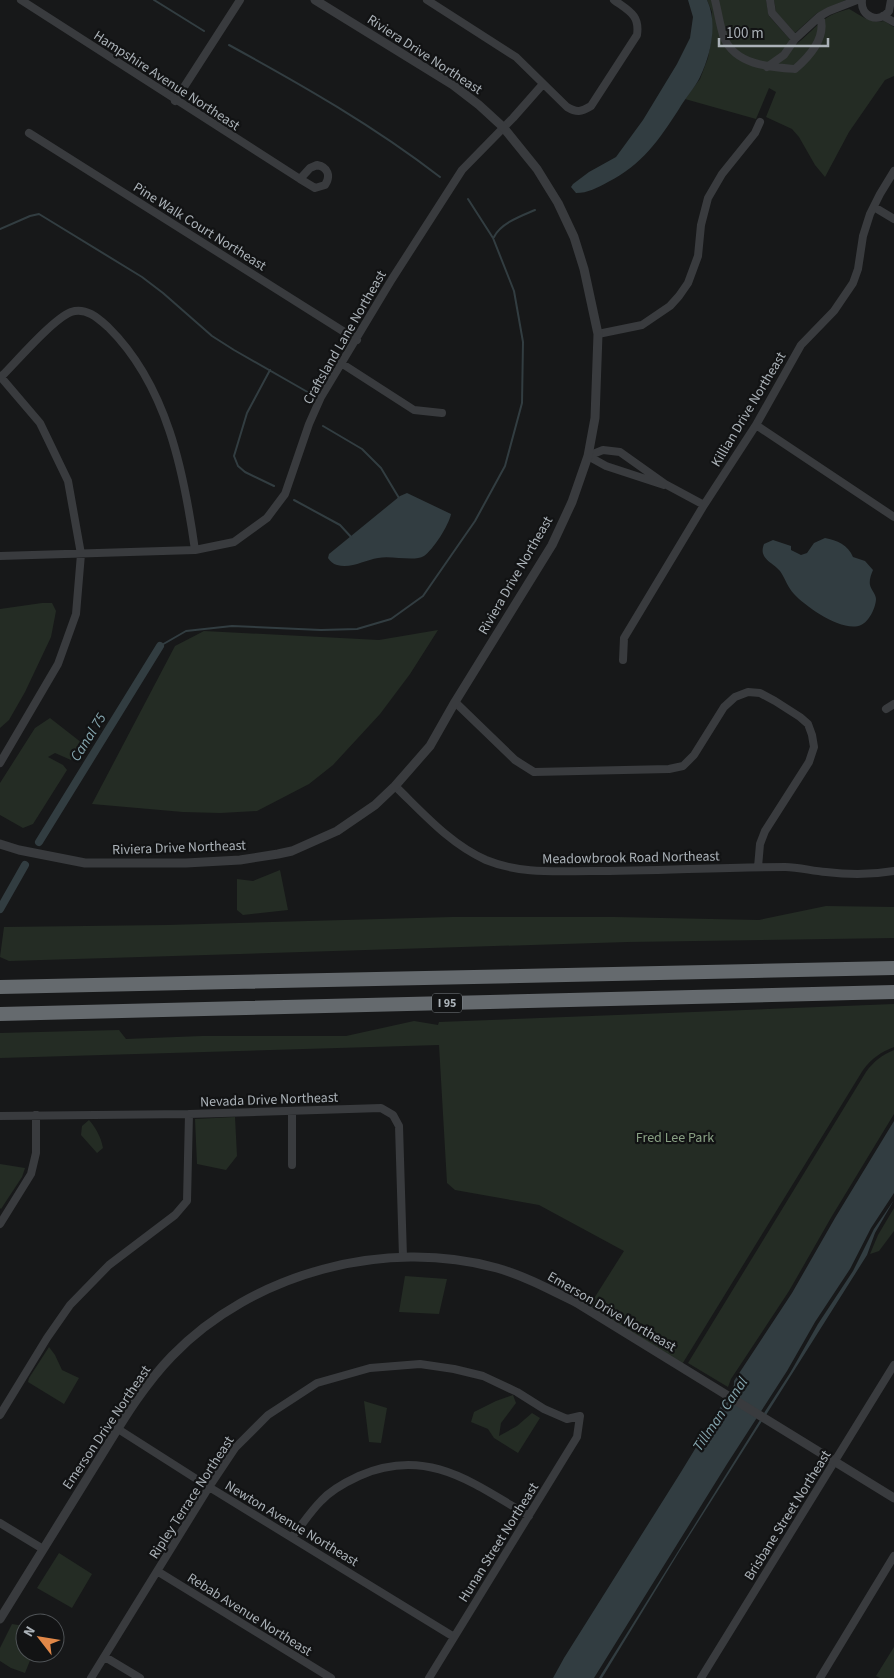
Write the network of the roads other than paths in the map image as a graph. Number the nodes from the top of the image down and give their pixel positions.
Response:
1 (21, 0) edge
2 (240, 0) edge
3 (315, 0) edge
4 (427, 0) edge
5 (614, 0) edge
6 (715, 0) edge
7 (770, 0) edge
8 (857, 0) edge
9 (862, 0) edge
10 (848, 4) junction
11 (892, 5) edge
12 (864, 12) junction
13 (820, 16) junction
14 (884, 16) junction
15 (894, 22) edge
16 (795, 39) junction
17 (767, 67) junction
18 (543, 84) junction
19 (175, 100) junction
20 (760, 122) dead end
21 (503, 127) junction
22 (30, 133) dead end
23 (894, 172) edge
24 (300, 179) dead end
25 (874, 207) junction
26 (894, 219) edge
27 (598, 334) junction
28 (356, 340) junction
29 (341, 364) junction
30 (1, 376) edge
31 (442, 413) dead end
32 (756, 425) junction
33 (588, 456) junction
34 (665, 484) junction
35 (704, 504) junction
36 (894, 517) edge
37 (195, 550) junction
38 (81, 554) junction
39 (0, 556) edge
40 (623, 660) dead end
41 (455, 702) junction
42 (894, 704) edge
43 (886, 709) dead end
44 (0, 763) edge
45 (395, 786) junction
46 (0, 844) edge
47 (758, 867) junction
48 (894, 871) edge
49 (894, 968) edge
50 (0, 987) edge
51 (894, 992) edge
52 (0, 1014) edge
53 (292, 1111) junction
54 (189, 1114) junction
55 (36, 1115) junction
56 (0, 1116) edge
57 (292, 1165) dead end
58 (0, 1224) edge
59 (403, 1257) junction
60 (894, 1365) edge
61 (0, 1415) edge
62 (580, 1416) joint
63 (118, 1429) junction
64 (834, 1461) junction
65 (209, 1487) junction
66 (894, 1498) edge
67 (529, 1516) junction
68 (0, 1523) edge
69 (292, 1537) junction
70 (43, 1549) junction
71 (894, 1556) edge
72 (157, 1571) junction
73 (0, 1619) edge
74 (454, 1637) junction
75 (104, 1657) junction
76 (91, 1678) edge
77 (140, 1678) edge
78 (331, 1678) edge
79 (429, 1678) edge
80 (701, 1678) edge
81 (820, 1678) edge

1 - 19 street, Hampshire Avenue Northeast
2 - 19 street
3 - 21 street, Riviera Drive Northeast
4 - 18 street
5 - 18 street
6 - 17 street
7 - 16 street
8 - 10 street
9 - 12 street
10 - 12 street
10 - 13 street
11 - 14 street
12 - 14 street
13 - 16 street
13 - 17 street
14 - 15 street
16 - 17 street
18 - 21 street, Craftsland Lane Northeast
19 - 24 street, Hampshire Avenue Northeast
20 - 27 street
21 - 27 street, Riviera Drive Northeast
21 - 28 street, Craftsland Lane Northeast
22 - 28 street, Pine Walk Court Northeast
23 - 25 street, Killian Drive Northeast
25 - 26 street
25 - 32 street, Killian Drive Northeast
27 - 33 street, Riviera Drive Northeast
28 - 29 street, Craftsland Lane Northeast
29 - 31 street
29 - 37 street, Craftsland Lane Northeast
30 - 37 street
30 - 38 street
32 - 35 street, Killian Drive Northeast
32 - 36 street
33 - 34 street
33 - 34 street
33 - 41 street, Riviera Drive Northeast
34 - 35 street
35 - 40 street, Killian Drive Northeast
37 - 38 street, Craftsland Lane Northeast
38 - 39 street, Craftsland Lane Northeast
38 - 44 street
41 - 45 street, Riviera Drive Northeast
41 - 47 street
42 - 43 street
45 - 46 street, Riviera Drive Northeast
45 - 47 street, Meadowbrook Road Northeast
47 - 48 street, Meadowbrook Road Northeast
49 - 50 highway, I 95
51 - 52 highway, I 95
53 - 54 street, Nevada Drive Northeast
53 - 57 street
53 - 59 street, Nevada Drive Northeast
54 - 55 street, Nevada Drive Northeast
54 - 61 street
55 - 56 street, Nevada Drive Northeast
55 - 58 street
59 - 63 street, Emerson Drive Northeast
59 - 64 street, Emerson Drive Northeast
60 - 64 street, Brisbane Street Northeast
62 - 65 street, Ripley Terrace Northeast
62 - 67 street, Hunan Street Northeast
63 - 65 street, Newton Avenue Northeast
63 - 70 street, Emerson Drive Northeast
64 - 66 street, Emerson Drive Northeast
64 - 80 street, Brisbane Street Northeast
65 - 69 street, Newton Avenue Northeast
65 - 72 street, Ripley Terrace Northeast
67 - 69 street
67 - 74 street, Hunan Street Northeast
68 - 70 street
69 - 74 street, Newton Avenue Northeast
70 - 73 street, Emerson Drive Northeast
71 - 81 street
72 - 75 street, Ripley Terrace Northeast
72 - 78 street, Rebab Avenue Northeast
74 - 79 street, Hunan Street Northeast
75 - 76 street, Ripley Terrace Northeast
75 - 77 street

